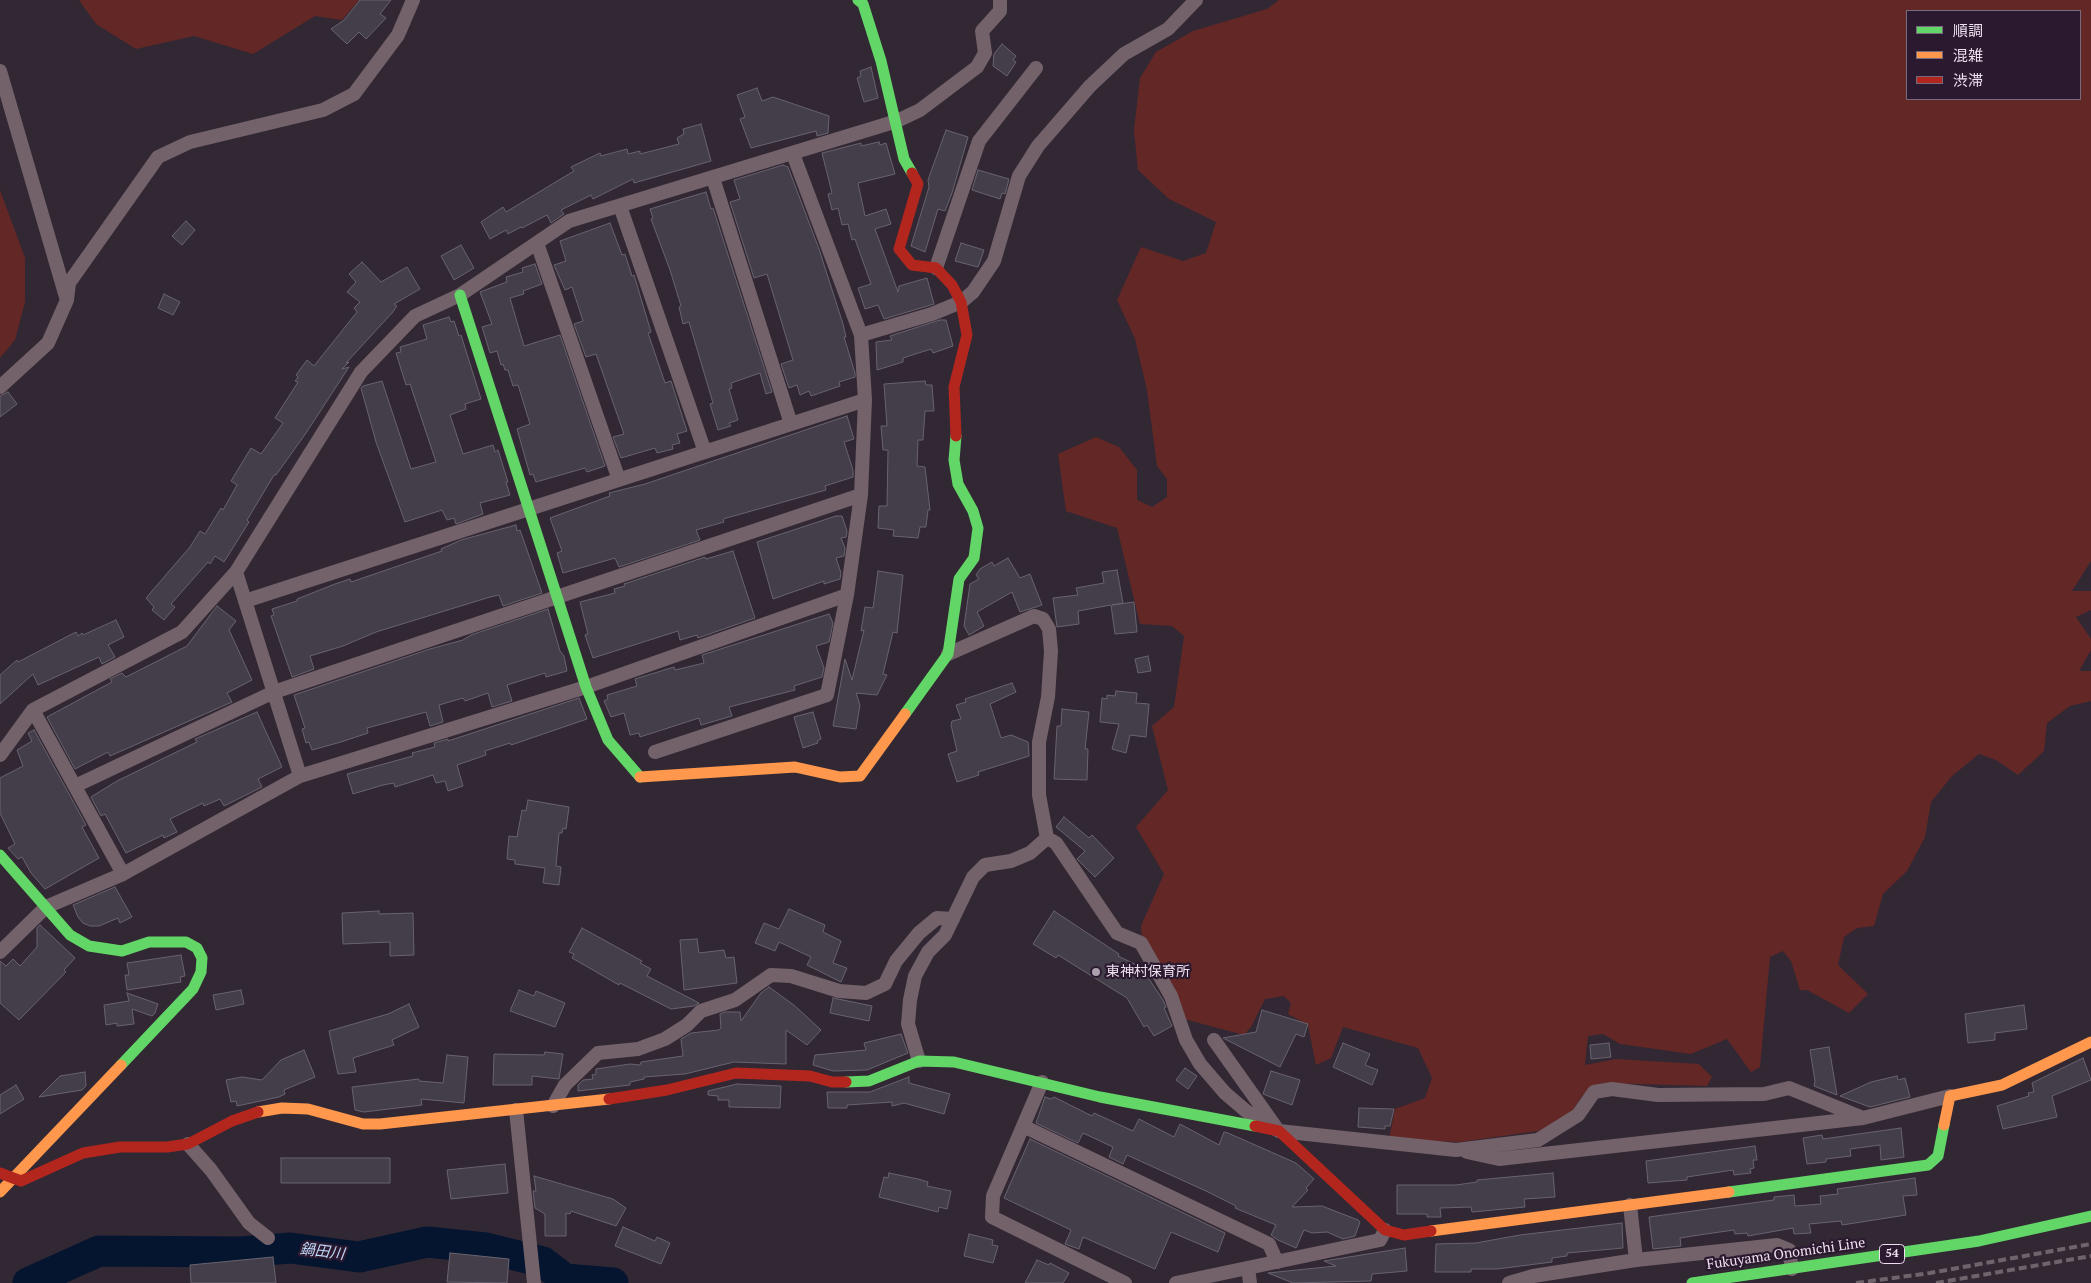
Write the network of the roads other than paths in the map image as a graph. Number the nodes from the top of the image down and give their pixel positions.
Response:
1 (413, 0) edge
2 (858, 0) edge
3 (1000, 0) edge
4 (1196, 0) edge
5 (1036, 68) dead end
6 (0, 71) edge
7 (897, 121) junction
8 (793, 154) junction
9 (713, 178) junction
10 (620, 206) junction
11 (537, 243) junction
12 (936, 268) junction
13 (460, 295) junction
14 (67, 300) junction
15 (961, 302) junction
16 (861, 335) junction
17 (0, 387) edge
18 (865, 400) junction
19 (791, 424) junction
20 (705, 452) junction
21 (619, 480) junction
22 (861, 495) junction
23 (529, 509) junction
24 (236, 572) junction
25 (557, 596) junction
26 (847, 596) junction
27 (246, 601) junction
28 (948, 654) junction
29 (586, 687) junction
30 (274, 692) junction
31 (33, 710) junction
32 (656, 752) dead end
33 (0, 755) edge
34 (300, 776) junction
35 (75, 786) junction
36 (1047, 838) junction
37 (0, 855) edge
38 (122, 874) junction
39 (46, 907) junction
40 (953, 919) junction
41 (0, 952) edge
42 (1214, 1040) dead end
43 (2091, 1042) edge
44 (919, 1061) junction
45 (1042, 1082) junction
46 (1950, 1096) junction
47 (553, 1106) junction
48 (516, 1110) junction
49 (1863, 1118) junction
50 (1023, 1126) junction
51 (1278, 1131) junction
52 (188, 1144) junction
53 (1456, 1150) junction
54 (0, 1173) edge
55 (14, 1177) junction
56 (0, 1192) edge
57 (1630, 1205) junction
58 (2091, 1216) edge
59 (1385, 1230) junction
60 (268, 1238) dead end
61 (1636, 1260) junction
62 (1277, 1262) junction
63 (1248, 1268) junction
64 (1792, 1269) junction
65 (534, 1283) edge
66 (1125, 1283) edge
67 (1176, 1283) edge
68 (1250, 1283) edge
69 (1509, 1283) edge
70 (1692, 1283) edge

1 - 14 street
2 - 7 street
3 - 7 street
4 - 15 street
5 - 12 street
6 - 14 street
7 - 8 street
7 - 12 street
8 - 9 street
8 - 16 street
9 - 10 street
9 - 19 street
10 - 11 street
10 - 20 street
11 - 13 street
11 - 21 street
12 - 15 street
13 - 23 street
13 - 24 street
14 - 17 street
15 - 16 street
15 - 28 street
16 - 18 street
18 - 19 street
18 - 22 street
19 - 20 street
20 - 21 street
21 - 23 street
22 - 25 street
22 - 26 street
23 - 25 street
23 - 27 street
24 - 27 street
24 - 31 street
25 - 29 street
25 - 30 street
26 - 29 street
26 - 32 street
27 - 30 street
28 - 29 street
28 - 36 street
29 - 34 street
30 - 34 street
30 - 35 street
31 - 33 street
31 - 35 street
34 - 38 street
35 - 38 street
36 - 40 street
36 - 51 street
37 - 39 street
38 - 39 street
39 - 41 street
39 - 55 street
40 - 44 street
40 - 47 street
42 - 51 street
43 - 46 street
44 - 45 street
44 - 47 street
45 - 50 street
45 - 51 street
46 - 49 street
46 - 57 street
47 - 48 street
48 - 52 street
48 - 65 street
49 - 53 street
49 - 53 street
50 - 62 street
50 - 66 street
51 - 53 street
51 - 59 street
52 - 55 street
52 - 60 street
54 - 55 street
55 - 56 street
57 - 59 street
57 - 61 street
58 - 64 street, Fukuyama Onomichi Line / 54
59 - 62 street
61 - 64 street
61 - 69 street
62 - 63 street
63 - 67 street
63 - 68 street
64 - 70 street, Fukuyama Onomichi Line / 54

